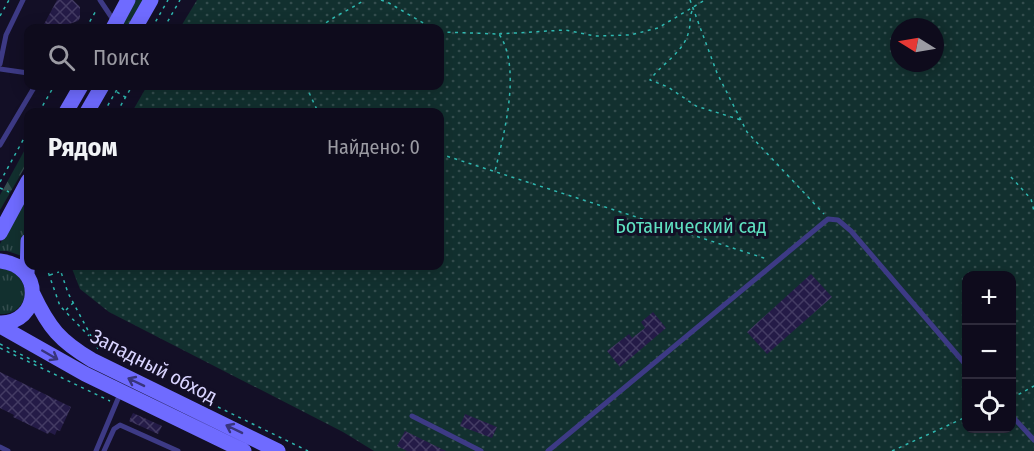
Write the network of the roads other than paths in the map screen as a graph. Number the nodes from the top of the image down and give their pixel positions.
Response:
1 (23, 0) edge
2 (128, 0) edge
3 (151, 0) edge
4 (101, 1) edge
5 (113, 24) edge
6 (115, 24) edge
7 (137, 24) edge
8 (0, 64) edge
9 (0, 69) edge
10 (24, 72) edge
11 (33, 90) edge
12 (79, 90) edge
13 (107, 90) edge
14 (68, 108) edge
15 (91, 108) edge
16 (0, 146) edge
17 (24, 188) edge
18 (0, 233) edge
19 (0, 261) edge
20 (27, 270) edge
21 (27, 274) junction
22 (33, 294) junction
23 (0, 324) edge
24 (962, 360) edge
25 (121, 392) junction
26 (412, 416) dead end
27 (1016, 421) edge
28 (1034, 440) edge
29 (0, 447) edge
30 (8, 451) edge
31 (96, 451) edge
32 (104, 451) edge
33 (178, 451) edge
34 (244, 451) edge
35 (278, 451) edge
36 (481, 451) edge
37 (548, 451) edge

1 - 8 lane
2 - 6 main road
3 - 7 main road
4 - 5 lane
9 - 10 lane
11 - 16 lane
12 - 14 main road
13 - 15 main road
17 - 18 main road
19 - 21 main road
20 - 21 main road, Западный обход
21 - 22 main road, Западный обход
22 - 23 main road
35 -> 22 main road, Западный обход
23 -> 25 main road
24 - 37 lane
25 - 31 lane
25 - 34 main road
26 - 36 lane
27 - 28 lane
29 - 30 lane
32 - 33 lane

